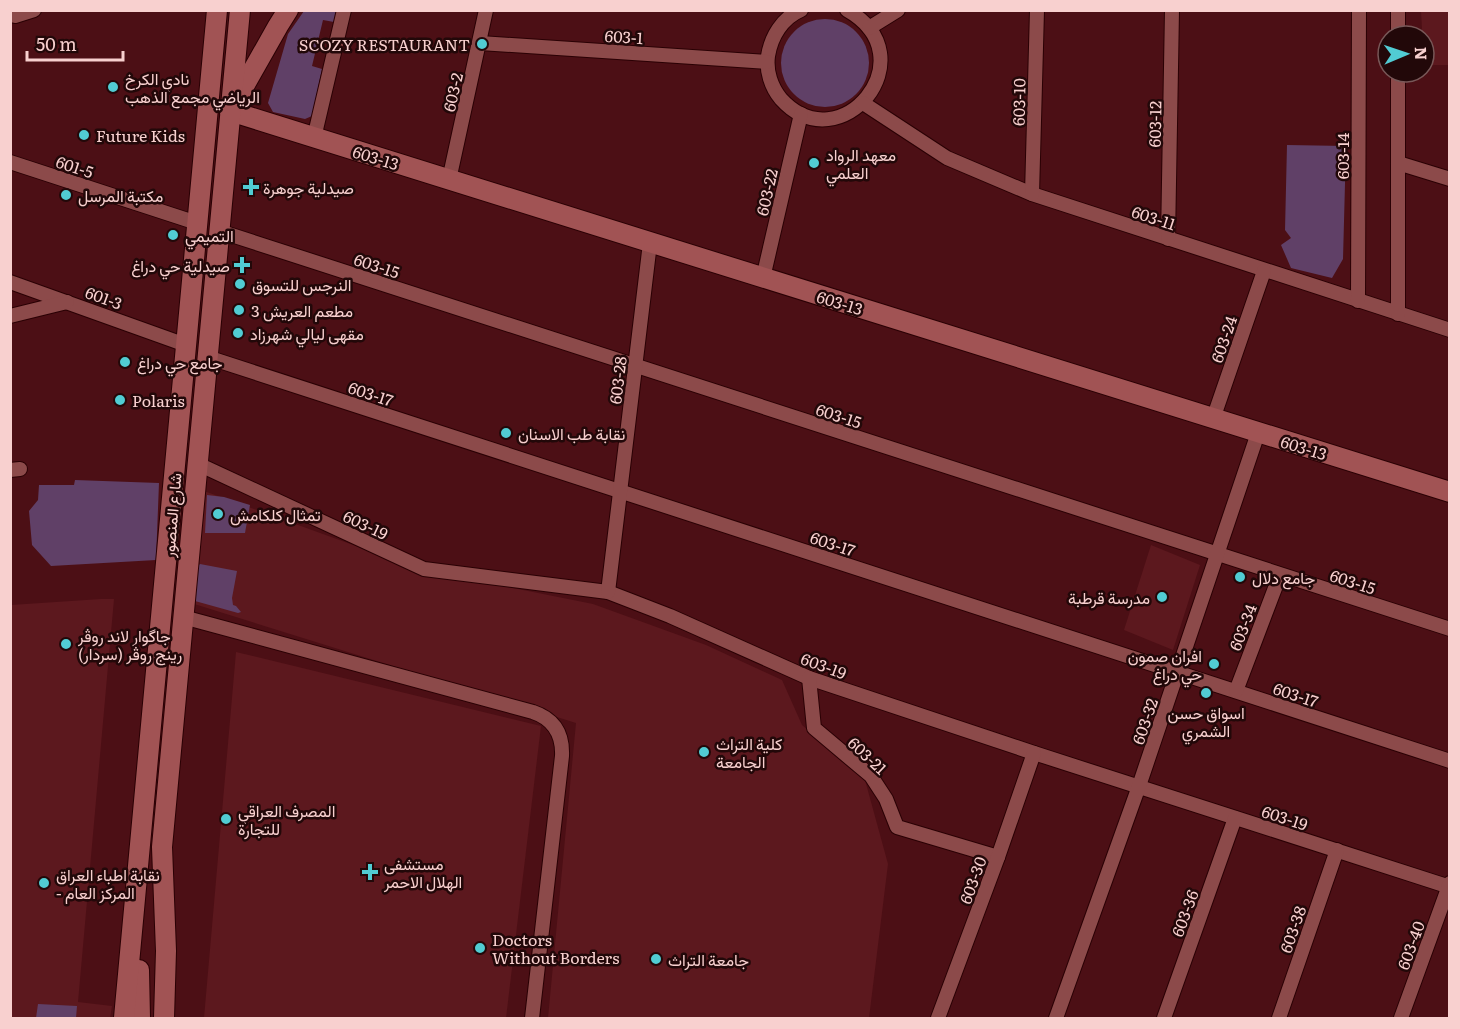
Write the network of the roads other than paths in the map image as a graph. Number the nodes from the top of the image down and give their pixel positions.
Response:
1 (34, 10) edge
2 (217, 10) edge
3 (240, 10) edge
4 (288, 10) edge
5 (344, 10) edge
6 (486, 10) edge
7 (801, 10) edge
8 (847, 10) edge
9 (898, 10) edge
10 (1037, 10) edge
11 (1172, 10) edge
12 (1359, 10) edge
13 (10, 15) edge
14 (869, 28) junction
15 (480, 43) junction
16 (767, 62) junction
17 (1398, 84) edge
18 (863, 103) junction
19 (230, 111) junction
20 (801, 114) junction
21 (314, 138) junction
22 (10, 162) edge
23 (1398, 163) junction
24 (1449, 179) edge
25 (449, 180) junction
26 (1032, 194) junction
27 (197, 224) junction
28 (219, 231) junction
29 (1168, 239) junction
30 (650, 243) junction
31 (1264, 271) junction
32 (763, 278) junction
33 (10, 282) edge
34 (1358, 301) junction
35 (67, 302) junction
36 (1398, 314) junction
37 (10, 316) edge
38 (1449, 330) edge
39 (186, 345) junction
40 (207, 357) junction
41 (635, 366) junction
42 (1213, 418) junction
43 (1258, 433) junction
44 (198, 464) junction
45 (620, 491) junction
46 (1449, 492) edge
47 (1217, 554) junction
48 (1280, 575) junction
49 (608, 592) junction
50 (183, 617) junction
51 (1449, 630) edge
52 (1178, 672) junction
53 (809, 678) junction
54 (1236, 691) junction
55 (1034, 753) junction
56 (1449, 761) edge
57 (1139, 786) junction
58 (1235, 818) junction
59 (1337, 850) junction
60 (998, 857) junction
61 (1449, 885) edge
62 (136, 892) junction
63 (124, 1018) edge
64 (140, 1018) edge
65 (164, 1018) edge
66 (532, 1018) edge
67 (938, 1018) edge
68 (1056, 1018) edge
69 (1164, 1018) edge
70 (1279, 1018) edge
71 (1401, 1018) edge

1 - 13 street
2 - 27 main road, شارع المنصور
3 - 19 main road, شارع المنصور
4 - 19 main road
5 - 21 street
6 - 15 street, 603-2
7 - 16 street
8 - 14 street
9 - 14 street
10 - 26 street, 603-10
11 - 29 street, 603-12
12 - 34 street, 603-14
14 - 18 street
15 - 16 street, 603-1
15 - 25 street, 603-2
16 - 20 street
17 - 23 street
18 - 20 street
18 - 26 street, 603-11
19 - 21 main road, 603-13
19 - 28 main road, شارع المنصور
20 - 32 street, 603-22
21 - 25 main road, 603-13
22 - 27 street, 601-5
23 - 24 street
23 - 36 street
25 - 30 main road, 603-13
26 - 29 street, 603-11
27 - 39 main road, شارع المنصور
28 - 40 main road, شارع المنصور
28 - 41 street, 603-15
29 - 31 street, 603-11
30 - 32 main road, 603-13
30 - 41 street, 603-28
31 - 34 street, 603-11
31 - 42 street, 603-24
32 - 42 main road, 603-13
33 - 35 street, 601-3
34 - 36 street, 603-11
35 - 37 street
35 - 39 street, 601-3
36 - 38 street, 603-11
39 - 62 main road, شارع المنصور
40 - 44 main road, شارع المنصور
40 - 45 street, 603-17
41 - 45 street, 603-28
41 - 47 street, 603-15
42 - 43 main road, 603-13
43 - 46 main road, 603-13
43 - 47 street, 603-32
44 - 49 street, 603-19
44 - 50 main road, شارع المنصور
45 - 49 street, 603-28
45 - 52 street, 603-17
47 - 48 street, 603-15
47 - 52 street, 603-32
48 - 51 street, 603-15
48 - 54 street, 603-34
49 - 53 street, 603-19
50 - 65 main road, شارع المنصور
50 - 66 street
52 - 54 street, 603-17
52 - 57 street, 603-32
53 - 55 street, 603-19
53 - 60 street, 603-21
54 - 56 street, 603-17
55 - 57 street, 603-19
55 - 60 street, 603-30
57 - 58 street, 603-19
57 - 68 street, 603-32
58 - 59 street, 603-19
58 - 69 street, 603-36
59 - 61 street, 603-19
59 - 70 street, 603-38
60 - 67 street, 603-30
61 - 71 street, 603-40
62 - 63 main road, شارع المنصور
62 - 64 main road

